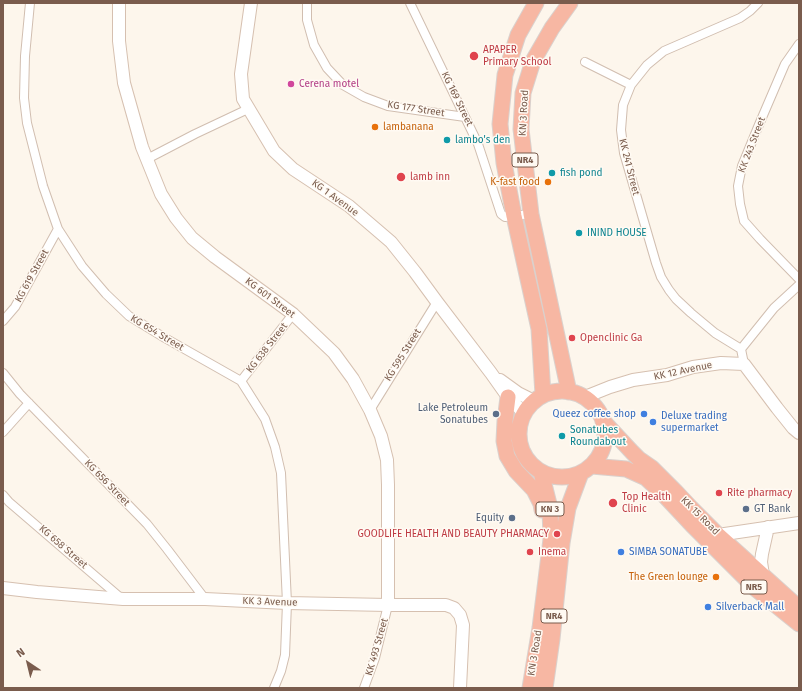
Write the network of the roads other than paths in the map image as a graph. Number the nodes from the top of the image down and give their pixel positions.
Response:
1 (30, 3) edge
2 (119, 3) edge
3 (251, 3) edge
4 (307, 3) edge
5 (410, 3) edge
6 (536, 3) edge
7 (570, 3) edge
8 (758, 3) edge
9 (799, 44) edge
10 (585, 62) dead end
11 (631, 85) junction
12 (248, 109) junction
13 (465, 117) junction
14 (147, 159) junction
15 (531, 214) junction
16 (514, 216) junction
17 (58, 229) junction
18 (799, 279) edge
19 (799, 285) edge
20 (437, 302) junction
21 (293, 314) junction
22 (3, 321) edge
23 (741, 349) junction
24 (744, 364) junction
25 (3, 373) edge
26 (491, 373) junction
27 (241, 382) junction
28 (569, 392) junction
29 (508, 397) junction
30 (585, 397) junction
31 (539, 398) junction
32 (29, 403) junction
33 (370, 410) junction
34 (524, 413) junction
35 (604, 422) junction
36 (3, 432) edge
37 (799, 433) edge
38 (587, 469) junction
39 (541, 472) junction
40 (3, 495) edge
41 (799, 523) edge
42 (768, 527) junction
43 (718, 535) junction
44 (554, 543) junction
45 (763, 574) junction
46 (3, 588) edge
47 (123, 599) junction
48 (205, 599) junction
49 (287, 603) junction
50 (388, 605) junction
51 (799, 608) edge
52 (799, 624) edge
53 (274, 688) edge
54 (364, 688) edge
55 (460, 688) edge
56 (530, 688) edge
57 (545, 688) edge

1 - 17 street, KG 654 Street
2 - 14 main road, KG 601 Street
3 - 12 main road, KG 1 Avenue
4 - 13 street, KG 177 Street
5 - 13 street, KG 169 Street
6 - 16 highway, NR4
7 - 15 highway, KN 3 Road / NR4
8 - 11 street, KK 241 Street
9 - 18 street, KK 243 Street
10 - 11 street
11 - 23 street, KK 241 Street
12 - 14 street
12 - 20 main road, KG 1 Avenue
13 - 16 street, KG 169 Street
14 - 21 main road, KG 601 Street
15 - 16 street
15 - 28 highway, KN 3 Road / NR4
16 - 31 highway, NR4
17 - 22 street, KG 619 Street
17 - 27 street, KG 654 Street
19 - 23 street
20 - 26 main road, KG 1 Avenue
20 - 33 street, KG 595 Street
21 - 27 street, KG 638 Street
21 - 33 main road, KG 601 Street
23 - 24 street
24 - 30 main road, KK 12 Avenue
24 - 37 main road
25 - 32 street, KG 656 Street
26 - 29 main road, KG 1 Avenue
26 - 31 main road, KG 1 Avenue
27 - 49 street, KG 654 Street
28 - 30 highway
28 - 31 highway
29 - 34 main road, KG 1 Avenue
29 - 44 highway
30 - 35 highway
31 - 34 highway
32 - 36 street
32 - 48 street, KG 656 Street
33 - 50 main road, KG 601 Street
34 - 39 highway
35 - 38 highway
35 - 43 highway, KK 15 Road / NR5
38 - 39 highway
38 - 44 highway, KN 3
38 - 52 highway, KK 15 Road / NR5
39 - 44 highway, KN 3
40 - 47 street, KG 658 Street
41 - 42 main road
42 - 43 main road
42 - 45 main road
43 - 45 highway, KK 15 Road / NR5
44 - 56 highway, KN 3 Road / NR4
44 - 57 highway, KN 3 Road / NR4
45 - 51 highway, KK 15 Road / NR5
46 - 47 main road, KK 3 Avenue
47 - 48 main road, KK 3 Avenue
48 - 49 main road, KK 3 Avenue
49 - 50 main road, KK 3 Avenue
49 - 53 street, KG 654 Street
50 - 54 street, KK 493 Street
50 - 55 main road, KK 3 Avenue

